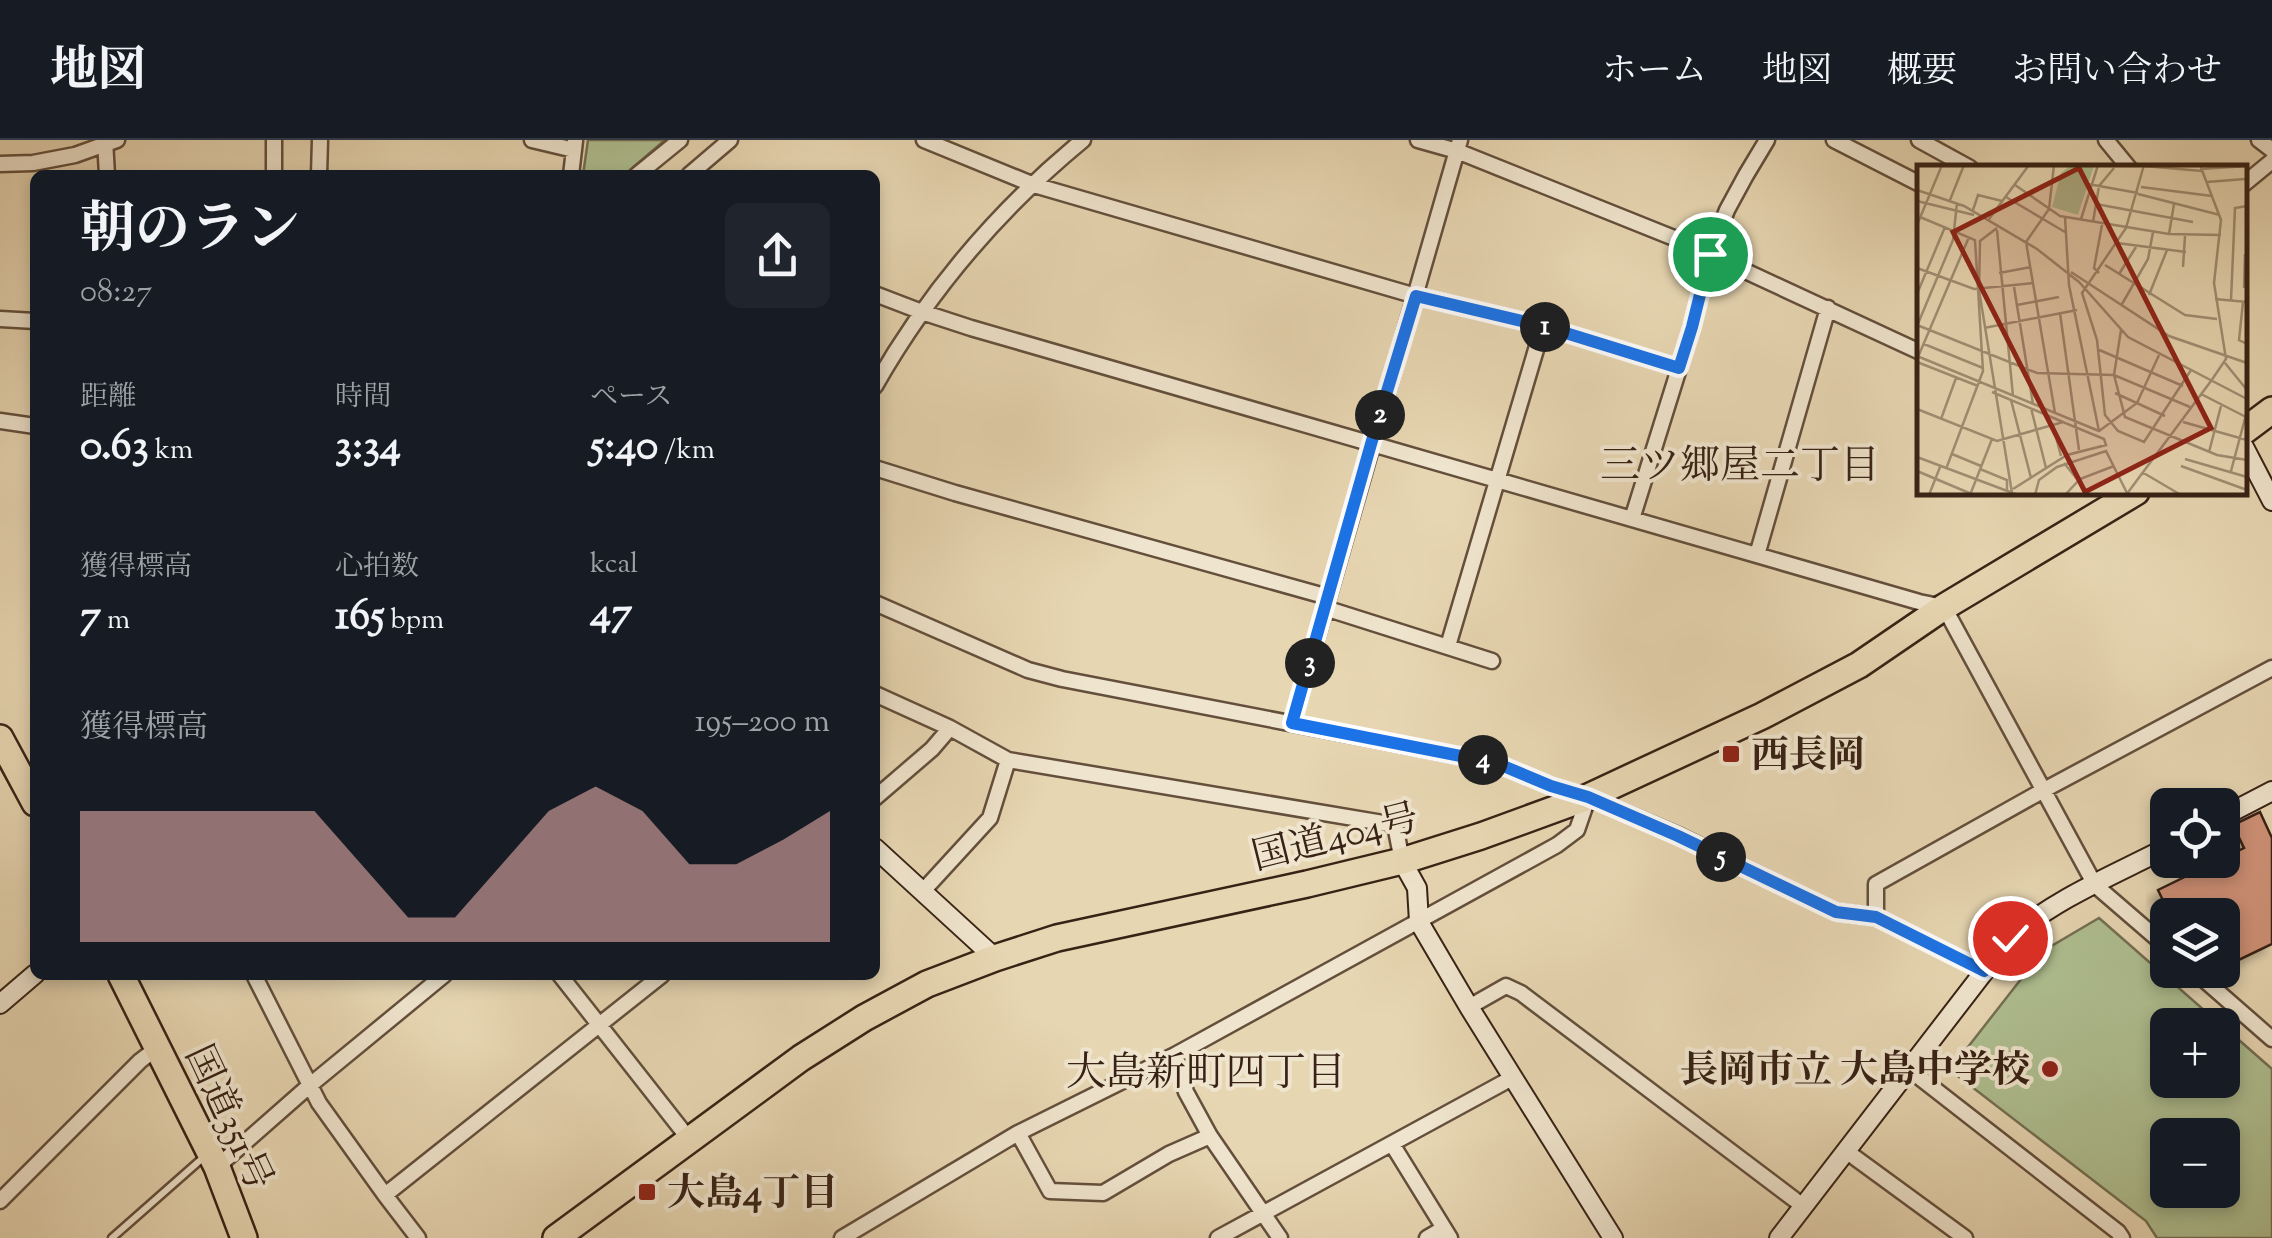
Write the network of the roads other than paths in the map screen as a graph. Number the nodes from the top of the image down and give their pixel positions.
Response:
1 (274, 140) edge
2 (320, 140) edge
3 (532, 140) edge
4 (680, 140) edge
5 (730, 140) edge
6 (924, 140) edge
7 (1082, 140) edge
8 (1418, 140) edge
9 (1768, 140) edge
10 (1834, 140) edge
11 (1919, 140) edge
12 (2106, 140) edge
13 (2259, 140) edge
14 (109, 141) edge
15 (575, 145) edge
16 (1458, 146) edge
17 (2272, 150) edge
18 (2272, 161) edge
19 (0, 164) edge
20 (1965, 165) edge
21 (2127, 165) edge
22 (107, 170) edge
23 (274, 170) edge
24 (318, 170) edge
25 (572, 170) edge
26 (642, 170) edge
27 (695, 170) edge
28 (1917, 182) edge
29 (2247, 182) edge
30 (1034, 185) junction
31 (1710, 254) junction
32 (880, 296) edge
33 (1416, 296) junction
34 (1828, 308) junction
35 (922, 312) junction
36 (0, 319) edge
37 (30, 321) edge
38 (1543, 326) junction
39 (1917, 351) edge
40 (1679, 368) junction
41 (880, 377) edge
42 (2272, 410) edge
43 (0, 421) edge
44 (30, 425) edge
45 (2247, 429) edge
46 (1371, 444) junction
47 (2247, 453) edge
48 (880, 470) edge
49 (1497, 481) junction
50 (2131, 495) edge
51 (2272, 502) edge
52 (1632, 519) junction
53 (1757, 555) junction
54 (1327, 603) junction
55 (880, 605) edge
56 (1944, 607) junction
57 (1448, 646) junction
58 (1492, 662) dead end
59 (2272, 668) edge
60 (880, 696) edge
61 (1292, 723) junction
62 (950, 728) junction
63 (0, 738) edge
64 (1008, 760) junction
65 (2044, 790) junction
66 (2272, 791) edge
67 (30, 794) edge
68 (880, 794) edge
69 (1588, 797) junction
70 (2240, 808) edge
71 (880, 852) edge
72 (2150, 856) edge
73 (1402, 861) junction
74 (2095, 886) junction
75 (923, 891) junction
76 (1876, 917) junction
77 (1418, 922) junction
78 (2150, 933) edge
79 (996, 958) junction
80 (1984, 971) junction
81 (30, 978) edge
82 (123, 980) edge
83 (256, 980) edge
84 (438, 980) edge
85 (564, 980) edge
86 (656, 980) edge
87 (2214, 988) edge
88 (0, 1004) edge
89 (1468, 1008) junction
90 (600, 1026) junction
91 (2272, 1038) edge
92 (157, 1048) junction
93 (1174, 1055) junction
94 (1910, 1070) junction
95 (1512, 1078) junction
96 (309, 1086) junction
97 (1018, 1133) junction
98 (1210, 1136) junction
99 (689, 1139) junction
100 (1392, 1144) junction
101 (1846, 1151) junction
102 (213, 1160) junction
103 (384, 1195) junction
104 (0, 1202) edge
105 (1803, 1206) junction
106 (1264, 1214) junction
107 (1447, 1233) edge
108 (1961, 1237) edge
109 (112, 1238) edge
110 (244, 1238) edge
111 (418, 1238) edge
112 (556, 1238) edge
113 (842, 1238) edge
114 (1218, 1238) edge
115 (1280, 1238) edge
116 (1427, 1238) edge
117 (1613, 1238) edge
118 (1778, 1238) edge
119 (2122, 1238) edge

1 - 23 street
2 - 24 street
3 - 15 street
4 - 26 street
5 - 27 street
6 - 30 street
7 - 30 street
8 - 16 street
9 - 31 street
10 - 28 street
11 - 20 street
12 - 21 street
13 - 17 street
14 - 19 street
14 - 22 street
15 - 25 street
16 - 31 street
16 - 33 street
18 - 29 street
30 - 33 street
30 - 35 street
31 - 34 street
31 - 40 street
32 - 35 street
33 - 38 street
33 - 46 street
34 - 39 street
34 - 53 street
35 - 41 street
35 - 46 street
36 - 37 street
38 - 40 street
38 - 49 street
40 - 52 street
42 - 45 highway
43 - 44 street
46 - 49 street
46 - 54 street
47 - 51 street
48 - 54 street
49 - 52 street
49 - 57 street
50 - 56 highway, 国道404号
52 - 53 street
53 - 56 street
54 - 57 street
54 - 61 street
55 - 61 street
56 - 65 street
56 - 69 highway, 国道404号
57 - 58 street
59 - 65 street
60 - 62 street
61 - 69 street
62 - 64 street
62 - 68 street
63 - 67 highway
64 - 73 street
64 - 75 street
65 - 74 street
65 - 76 street
66 - 70 street
69 - 73 highway, 国道404号
69 - 76 street
69 - 77 street
71 - 75 street
72 - 74 street
73 - 77 street
73 - 79 highway, 国道404号
74 - 78 street
74 - 80 street
75 - 79 street
76 - 80 street
77 - 89 street
77 - 93 street
79 - 99 highway, 国道404号
80 - 94 street
81 - 88 street
82 - 92 highway, 国道351号
83 - 96 street
84 - 96 street
85 - 90 street
86 - 90 street
87 - 91 street
89 - 95 street
89 - 105 street
90 - 99 street
90 - 103 street
92 - 102 highway, 国道351号
92 - 104 street
93 - 97 street
93 - 98 street
94 - 101 street
94 - 119 street
95 - 100 street
95 - 117 street
96 - 102 street
96 - 103 street
97 - 98 street
97 - 113 street
98 - 106 street
99 - 112 highway, 国道404号
100 - 106 street
100 - 107 street
101 - 105 street
101 - 108 street
102 - 109 lane
102 - 110 highway, 国道351号
103 - 111 street
105 - 118 street
106 - 114 street
106 - 115 street
107 - 116 street

